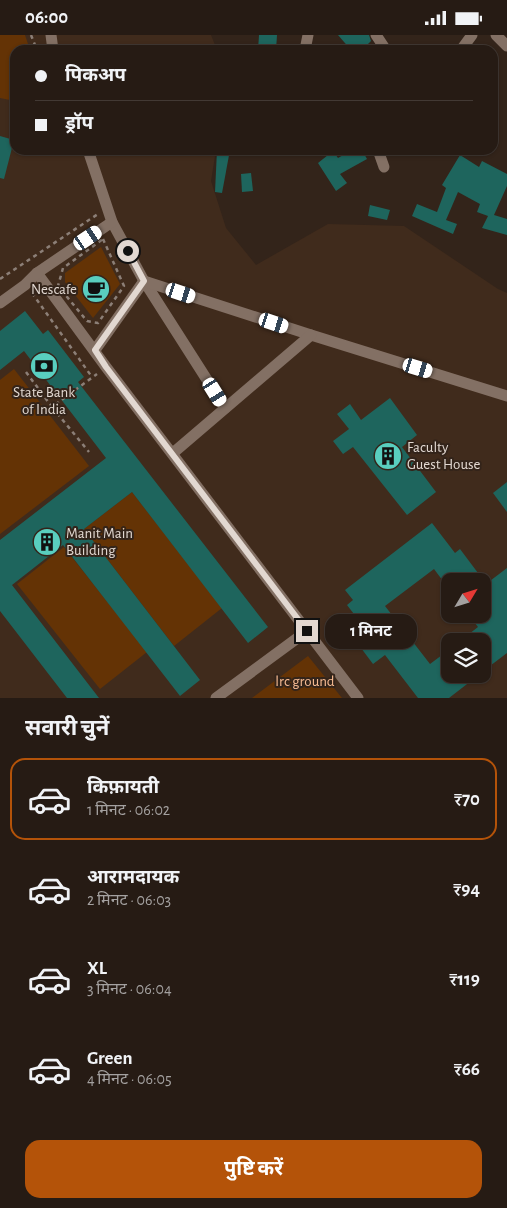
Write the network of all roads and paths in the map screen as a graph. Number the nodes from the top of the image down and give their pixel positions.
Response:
1 (496, 35) edge
2 (507, 46) edge
3 (90, 155) edge
4 (380, 155) edge
5 (384, 167) dead end
6 (108, 208) junction
7 (112, 221) junction
8 (103, 239) joint
9 (37, 273) junction
10 (0, 279) edge
11 (144, 281) junction
12 (32, 292) dead end
13 (0, 303) edge
14 (311, 335) junction
15 (95, 350) junction
16 (106, 367) junction
17 (26, 372) dead end
18 (92, 377) junction
19 (507, 395) edge
20 (52, 407) junction
21 (225, 408) junction
22 (89, 452) dead end
23 (173, 453) junction
24 (307, 631) junction
25 (216, 698) edge
26 (358, 698) edge

1 - 2 street
3 - 6 street
4 - 5 street
6 - 7 street
6 - 10 path
7 - 9 street
7 - 11 street
8 - 8 path
9 - 13 street
9 - 15 street
11 - 14 street
11 - 15 street
11 - 21 street
12 - 18 path
14 - 19 street
14 - 21 street
15 - 16 street
16 - 18 path
16 - 23 street
17 - 20 path
18 - 20 path
20 - 22 path
21 - 23 street
23 - 24 street
24 - 25 street
24 - 26 street

